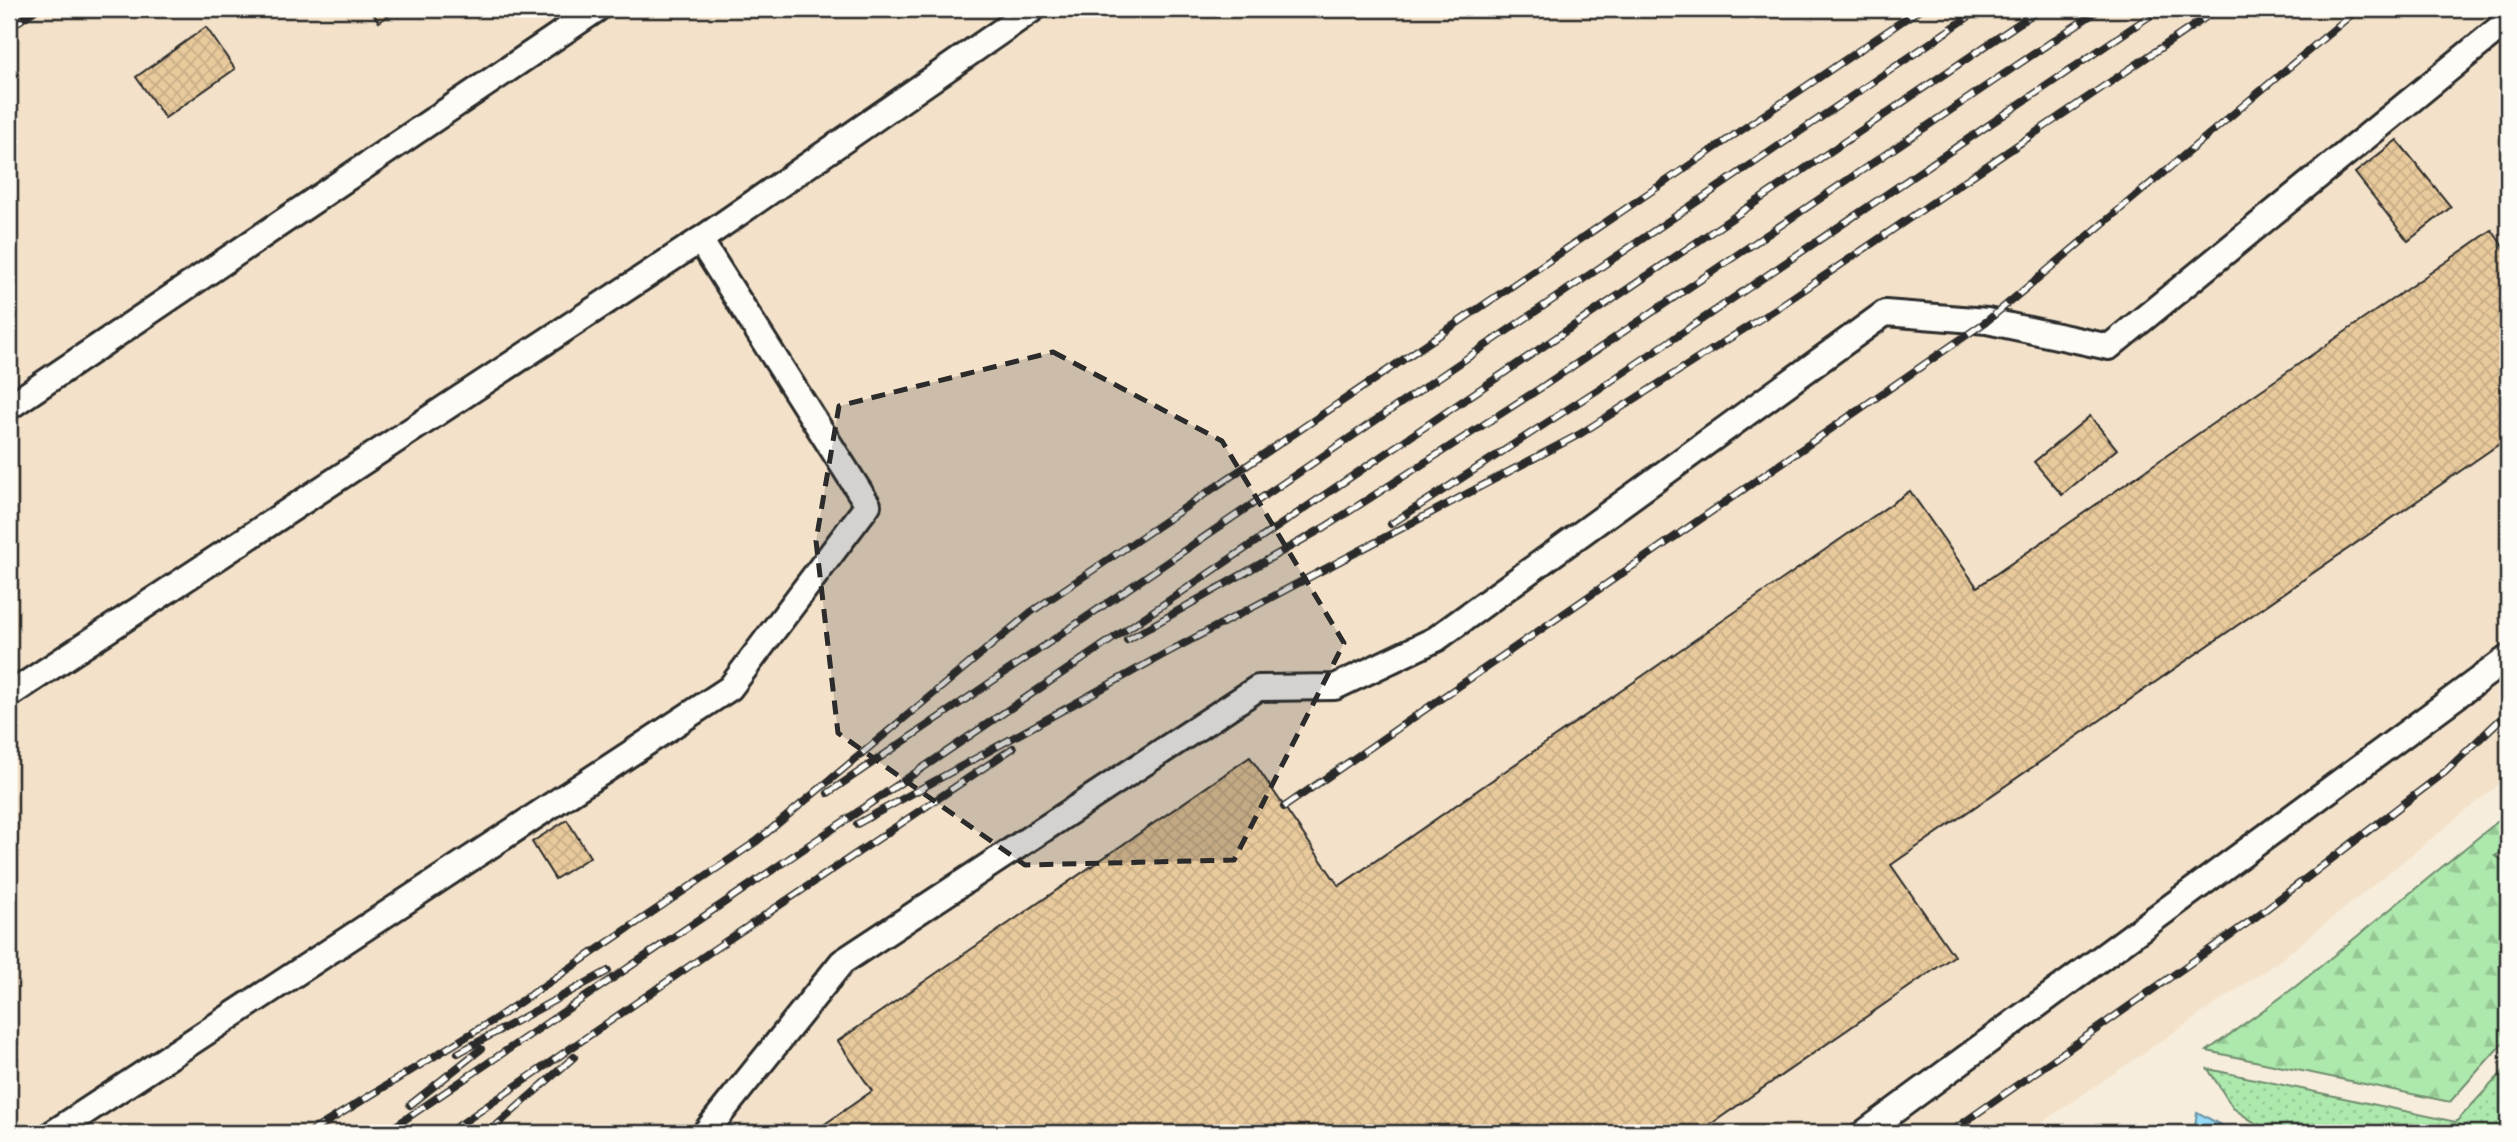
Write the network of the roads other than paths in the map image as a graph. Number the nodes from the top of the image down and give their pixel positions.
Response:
1 (597, 9) edge
2 (1033, 9) edge
3 (2508, 21) edge
4 (700, 240) junction
5 (9, 407) edge
6 (2508, 658) edge
7 (9, 695) edge
8 (53, 1133) edge
9 (705, 1133) edge
10 (1864, 1133) edge

1 - 5 lane
2 - 4 lane
3 - 9 lane
4 - 7 lane
4 - 8 lane
6 - 10 lane

